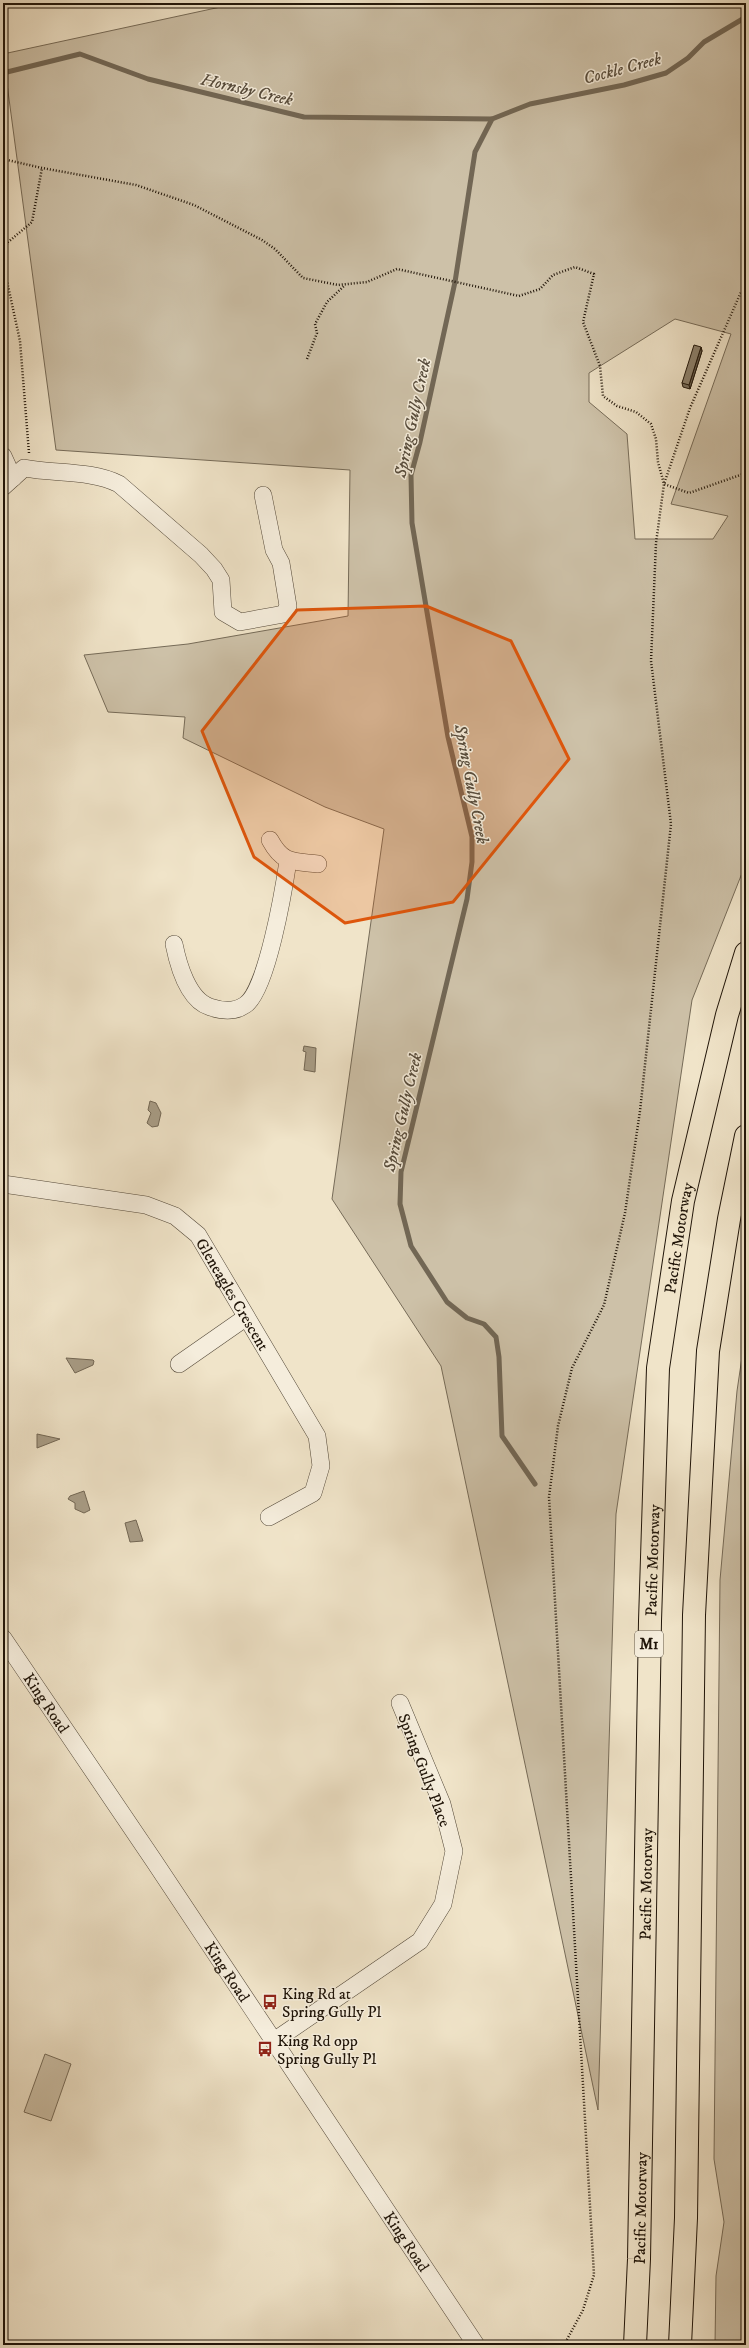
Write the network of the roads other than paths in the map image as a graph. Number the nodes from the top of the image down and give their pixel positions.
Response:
1 (3, 456) edge
2 (13, 478) edge
3 (263, 495) dead end
4 (270, 840) dead end
5 (288, 861) junction
6 (318, 864) dead end
7 (174, 944) dead end
8 (746, 953) edge
9 (746, 1136) edge
10 (3, 1184) edge
11 (245, 1318) junction
12 (179, 1364) dead end
13 (269, 1517) dead end
14 (3, 1638) edge
15 (400, 1702) dead end
16 (274, 2041) junction
17 (476, 2345) edge
18 (635, 2345) edge
19 (680, 2345) edge

1 - 2 street
2 - 3 street
4 - 5 street
5 - 6 street
5 - 7 street
8 - 18 highway, Pacific Motorway / M1
9 - 19 highway
10 - 11 street, Gleneagles Crescent
11 - 12 street
11 - 13 street, Gleneagles Crescent
14 - 16 street, King Road
15 - 16 street, Spring Gully Place
16 - 17 street, King Road

